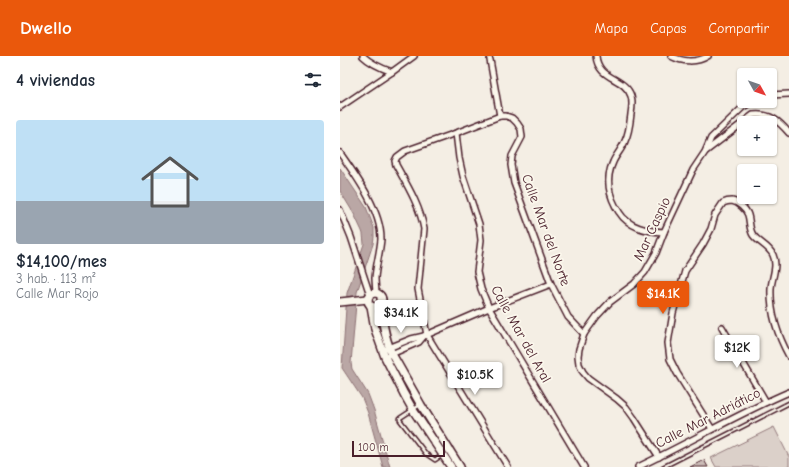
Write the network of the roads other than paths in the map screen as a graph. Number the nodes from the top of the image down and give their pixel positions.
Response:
1 (363, 56) edge
2 (414, 56) edge
3 (596, 56) edge
4 (671, 56) edge
5 (708, 56) edge
6 (490, 60) dead end
7 (392, 72) junction
8 (789, 94) edge
9 (777, 95) edge
10 (340, 107) edge
11 (742, 108) edge
12 (500, 116) junction
13 (789, 133) edge
14 (456, 134) junction
15 (705, 152) junction
16 (340, 154) edge
17 (341, 213) edge
18 (664, 232) junction
19 (551, 284) junction
20 (373, 299) junction
21 (340, 302) edge
22 (489, 308) junction
23 (722, 327) dead end
24 (584, 334) junction
25 (426, 335) junction
26 (387, 352) junction
27 (789, 356) edge
28 (789, 392) edge
29 (766, 402) junction
30 (789, 403) edge
31 (420, 405) junction
32 (413, 410) junction
33 (712, 429) junction
34 (443, 455) junction
35 (659, 457) junction
36 (451, 467) edge
37 (460, 467) edge
38 (508, 467) edge
39 (584, 467) edge
40 (638, 467) edge
41 (663, 467) edge

1 - 7 street
2 - 7 street
3 - 18 street
4 - 5 street
6 - 12 street
7 - 10 street
8 - 9 street
11 - 15 street
12 - 14 street
12 - 19 street, Calle Mar del Norte
13 - 15 street
14 - 22 street, Calle Mar del Aral
14 - 25 street
15 - 18 street, Mar Caspio
16 - 20 street
17 - 20 street
18 - 24 street, Mar Caspio
19 - 22 street
19 - 24 street, Calle Mar del Norte
20 - 21 street
20 - 26 street
20 - 26 street
22 - 25 street
22 - 39 street, Calle Mar del Aral
23 - 29 street
24 - 35 street, Mar Caspio
25 - 26 street
25 - 38 street
26 - 31 street
26 - 32 street
27 - 33 street
28 - 29 street, Calle Mar Adriático
29 - 33 street, Calle Mar Adriático
30 - 41 lane
31 - 32 lane
31 - 37 street
32 - 34 street
32 - 34 lane
33 - 35 street, Calle Mar Adriático
34 - 36 street
35 - 40 street, Calle Mar Adriático

